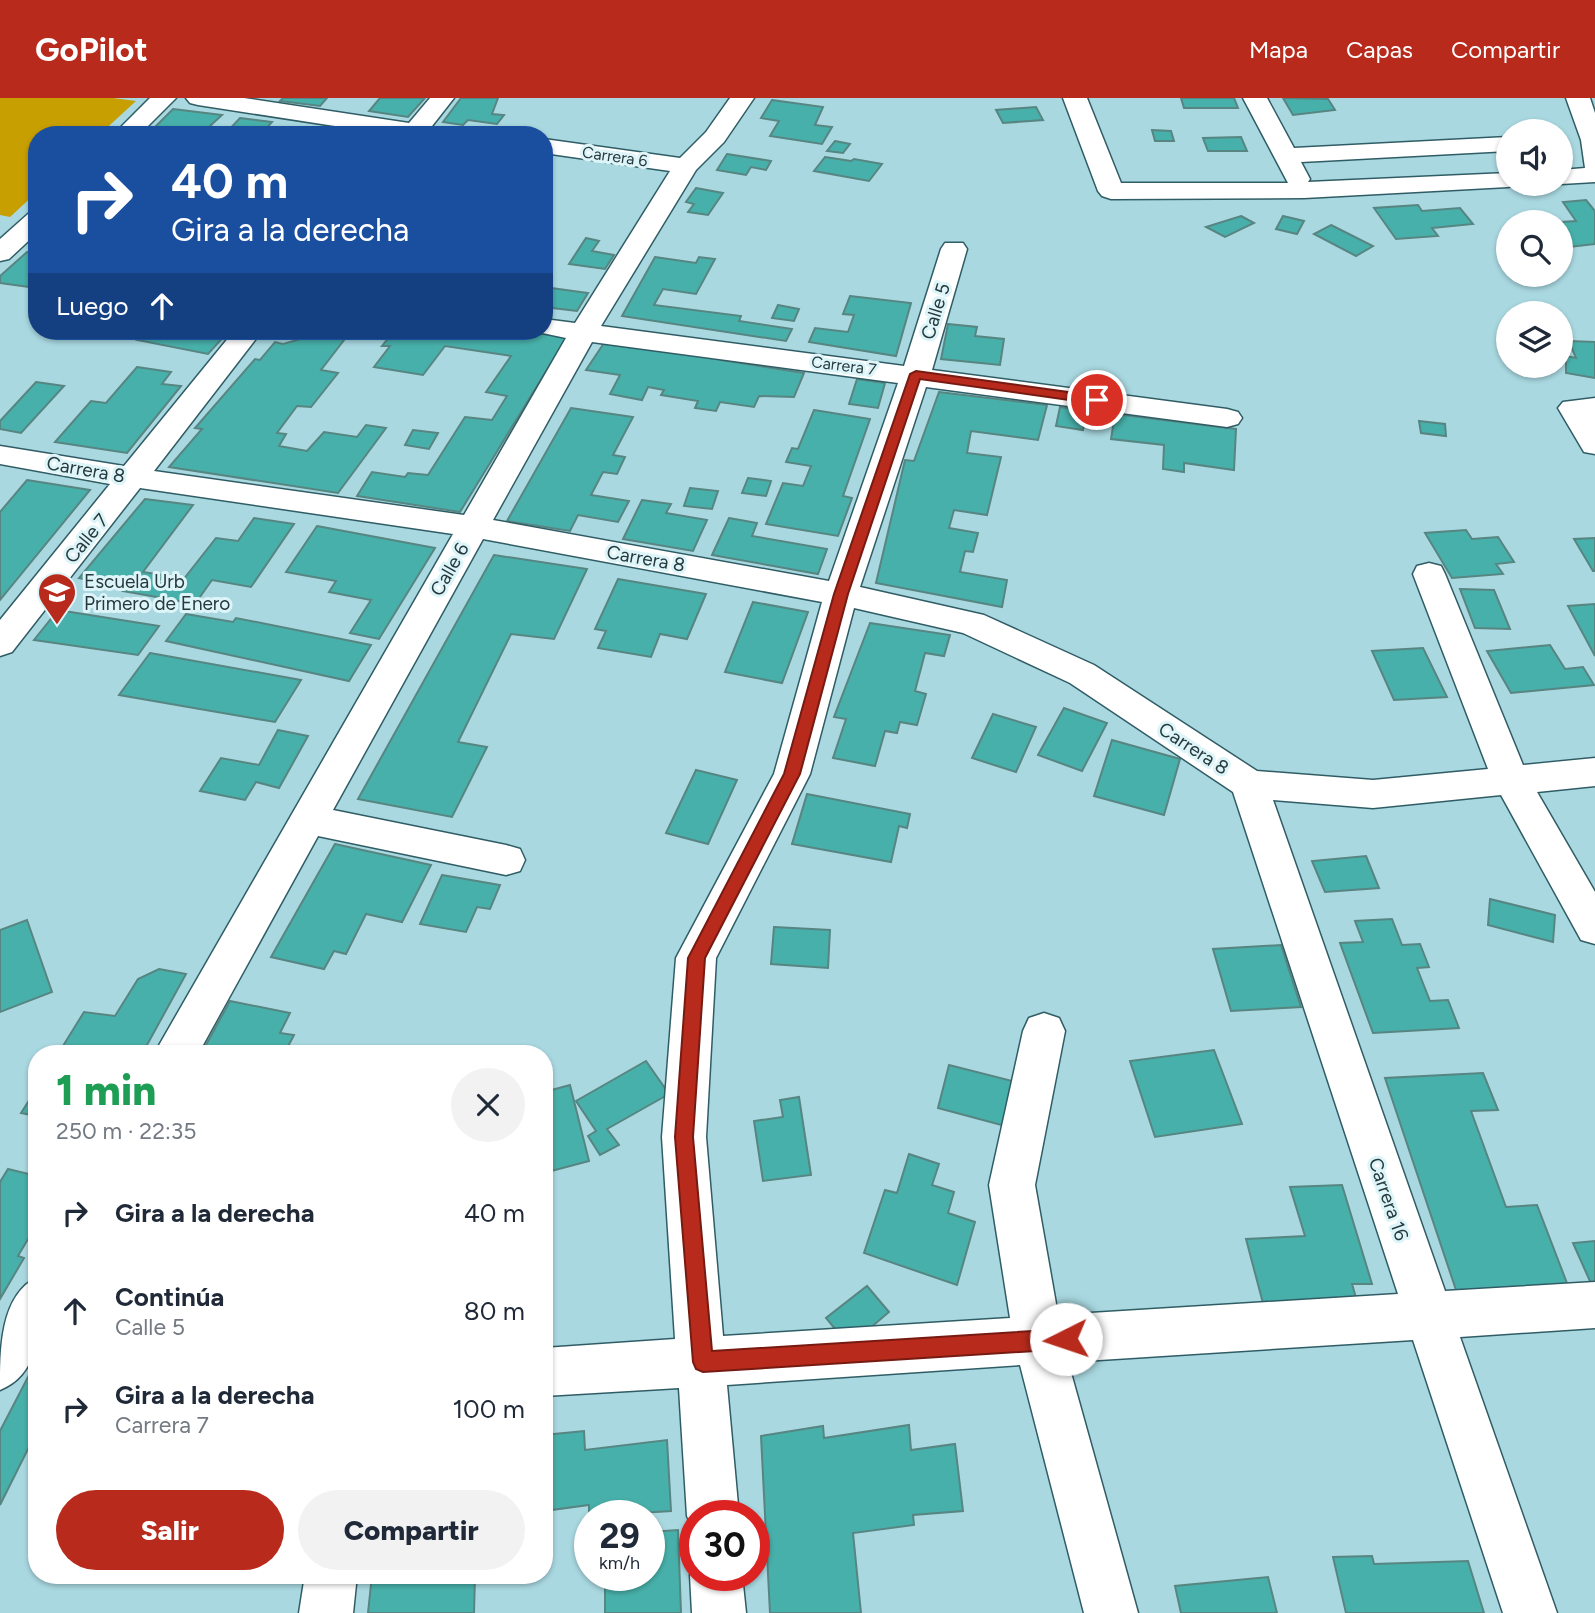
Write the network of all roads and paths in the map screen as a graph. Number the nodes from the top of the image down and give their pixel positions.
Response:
1 (164, 98) edge
2 (198, 98) edge
3 (442, 98) edge
4 (742, 98) edge
5 (1075, 98) edge
6 (1255, 98) edge
7 (1578, 98) edge
8 (134, 126) edge
9 (370, 126) edge
10 (419, 126) edge
11 (1496, 145) edge
12 (553, 147) edge
13 (1283, 156) junction
14 (1595, 165) edge
15 (687, 166) junction
16 (1595, 175) edge
17 (1573, 176) edge
18 (1496, 181) edge
19 (1304, 190) junction
20 (24, 230) edge
21 (954, 249) dead end
22 (0, 253) edge
23 (553, 328) edge
24 (583, 333) junction
25 (241, 340) edge
26 (916, 374) junction
27 (1595, 407) edge
28 (1227, 418) dead end
29 (1595, 445) edge
30 (0, 454) edge
31 (135, 478) junction
32 (473, 527) junction
33 (1429, 574) dead end
34 (841, 594) junction
35 (0, 644) edge
36 (1595, 772) edge
37 (1510, 778) junction
38 (1249, 784) junction
39 (306, 819) junction
40 (506, 860) dead end
41 (1595, 928) edge
42 (1044, 1031) dead end
43 (179, 1045) edge
44 (1595, 1305) edge
45 (28, 1316) edge
46 (1428, 1316) junction
47 (1038, 1341) junction
48 (703, 1362) junction
49 (0, 1366) edge
50 (553, 1371) edge
51 (712, 1500) edge
52 (330, 1584) edge
53 (717, 1591) edge
54 (326, 1613) edge
55 (719, 1613) edge
56 (1111, 1613) edge
57 (1530, 1613) edge

1 - 8 street
2 - 9 street
3 - 10 street
4 - 15 street, Calle 6
5 - 19 street
6 - 13 street
7 - 14 street
11 - 13 street
12 - 15 street, Carrera 6
13 - 19 street
15 - 24 street, Calle 6
16 - 17 street
18 - 19 street
20 - 22 street
21 - 26 street, Calle 5
23 - 24 street, Carrera 7
24 - 26 street, Carrera 7
24 - 32 street, Calle 6
25 - 31 street, Calle 7
26 - 28 street, Carrera 7
26 - 34 street, Calle 5
27 - 29 street
30 - 31 street, Carrera 8
31 - 32 street, Carrera 8
31 - 35 street, Calle 7
32 - 34 street, Carrera 8
32 - 39 street, Calle 6
33 - 37 street
34 - 38 street, Carrera 8
34 - 48 street, Calle 5
36 - 37 street
37 - 38 street
37 - 41 street
38 - 46 street, Carrera 16
39 - 40 street
39 - 43 street, Calle 6
42 - 47 street
44 - 46 street
45 - 49 street
46 - 47 street
46 - 57 street, Carrera 16
47 - 48 street
47 - 56 street
48 - 50 street
48 - 51 street, Calle 5
52 - 54 street
53 - 55 street

